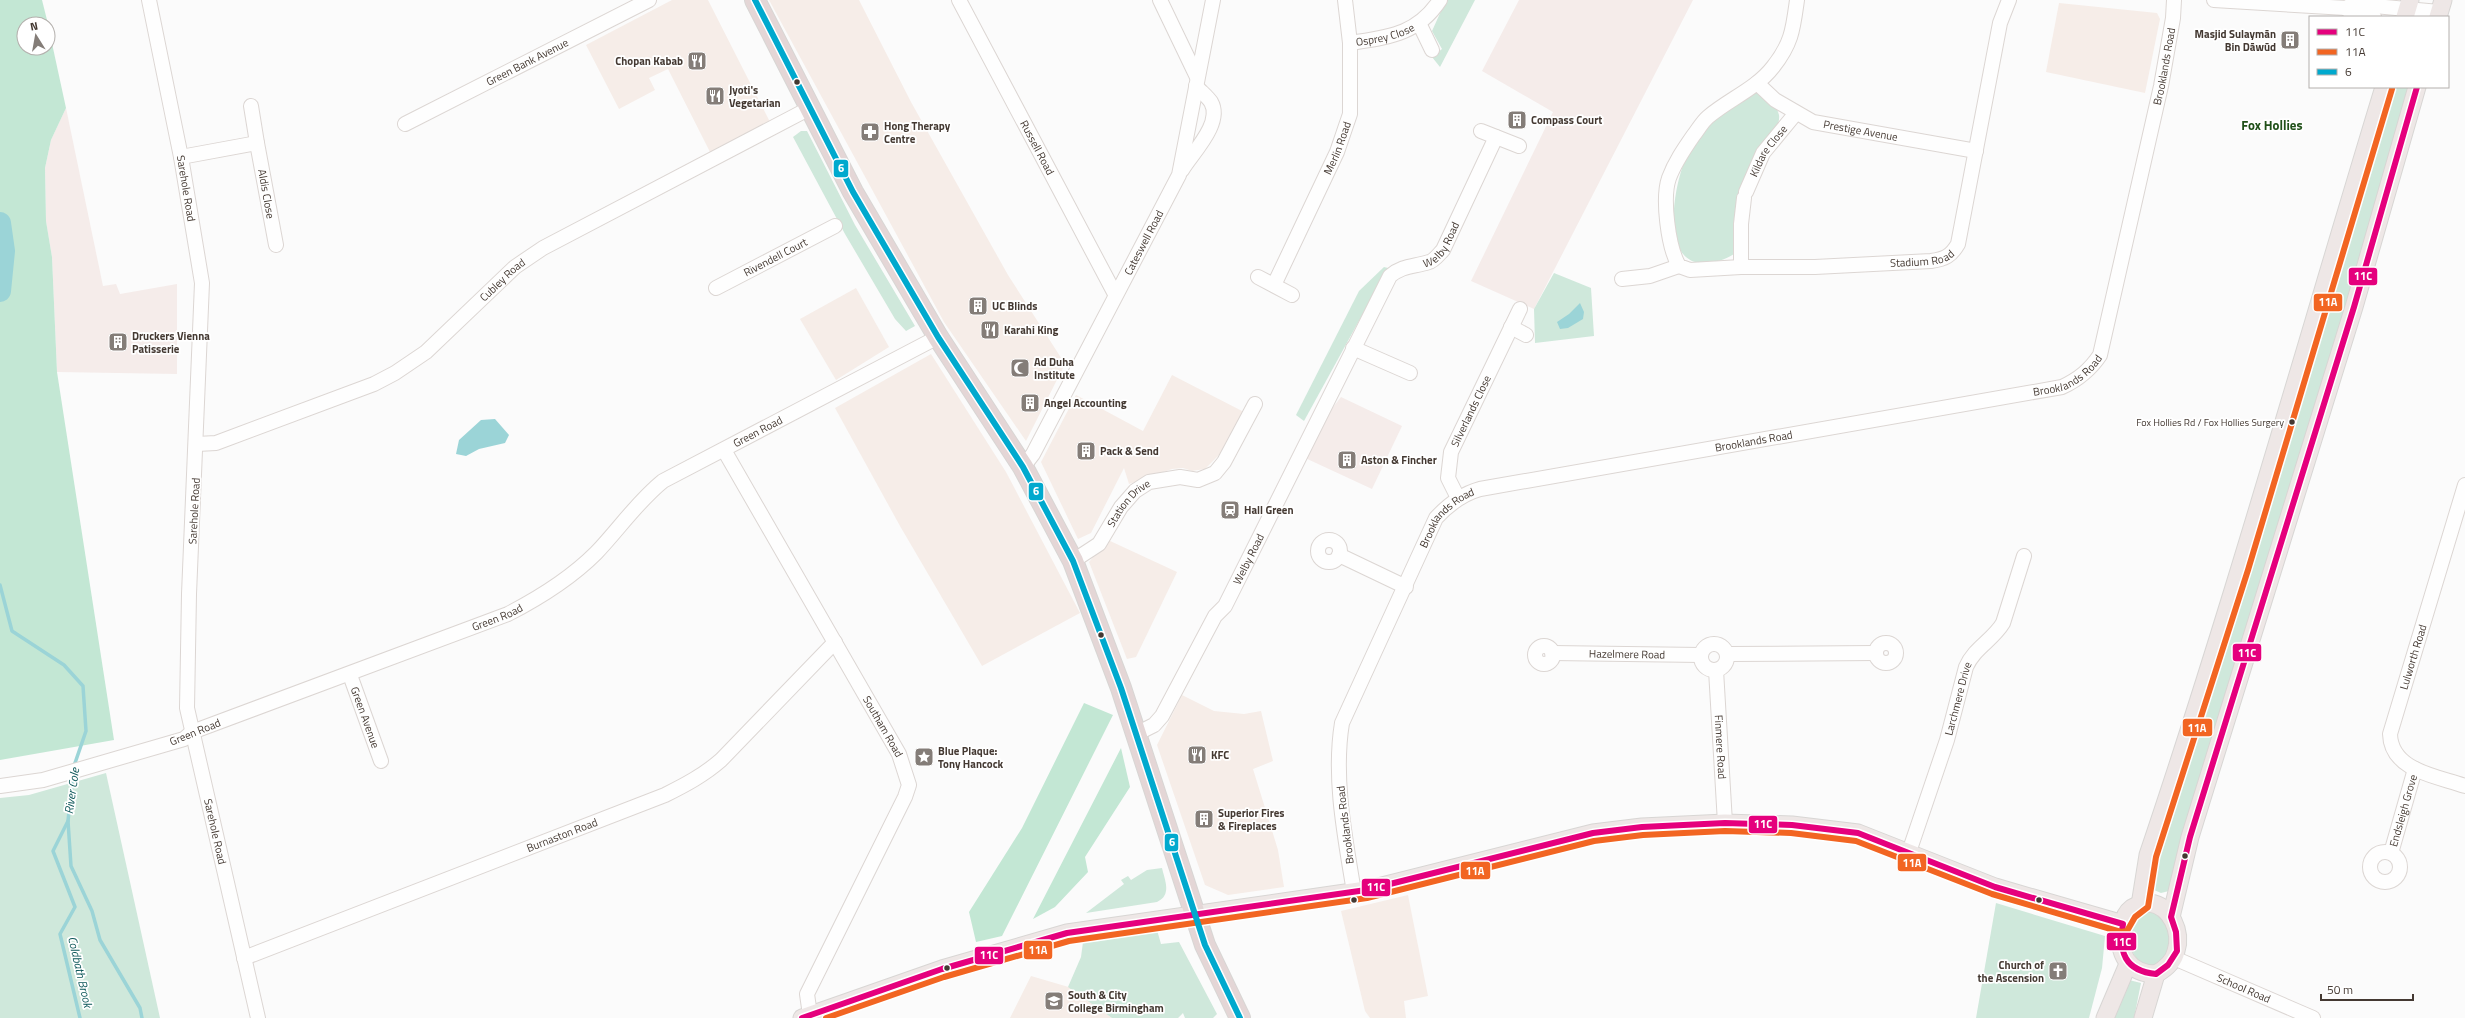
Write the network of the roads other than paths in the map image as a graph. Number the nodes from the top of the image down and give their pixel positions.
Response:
1 (149, 0) edge
2 (649, 0) edge
3 (755, 0) edge
4 (959, 0) edge
5 (1160, 0) edge
6 (1214, 0) edge
7 (1345, 0) edge
8 (1440, 0) edge
9 (1797, 0) edge
10 (2009, 0) edge
11 (2174, 0) edge
12 (2214, 0) edge
13 (2346, 8) junction
14 (2407, 8) edge
15 (2440, 10) edge
16 (2367, 16) edge
17 (1418, 23) junction
18 (1350, 43) junction
19 (1432, 50) dead end
20 (1196, 81) junction
21 (1757, 83) junction
22 (2384, 88) edge
23 (2418, 88) edge
24 (251, 106) dead end
25 (810, 108) junction
26 (1796, 113) junction
27 (405, 124) dead end
28 (1481, 131) dead end
29 (1496, 137) junction
30 (258, 144) junction
31 (1519, 146) dead end
32 (1976, 151) junction
33 (181, 157) junction
34 (1179, 175) junction
35 (835, 226) dead end
36 (276, 245) dead end
37 (1678, 266) junction
38 (1741, 267) junction
39 (1258, 277) dead end
40 (1622, 279) dead end
41 (1274, 285) junction
42 (716, 288) dead end
43 (1115, 294) junction
44 (1292, 295) dead end
45 (1520, 309) dead end
46 (1512, 327) junction
47 (1526, 335) dead end
48 (938, 337) junction
49 (1353, 348) junction
50 (1410, 373) dead end
51 (1255, 404) dead end
52 (197, 444) junction
53 (724, 450) junction
54 (1023, 467) junction
55 (2465, 485) edge
56 (1458, 498) junction
57 (1339, 555) dead end
58 (2024, 556) dead end
59 (1073, 561) junction
60 (1406, 587) junction
61 (835, 642) junction
62 (1552, 653) dead end
63 (1876, 653) dead end
64 (1728, 654) junction
65 (1701, 655) junction
66 (1716, 670) junction
67 (350, 675) junction
68 (1135, 731) junction
69 (192, 732) junction
70 (380, 761) dead end
71 (2415, 768) junction
72 (0, 786) edge
73 (2465, 786) edge
74 (1724, 823) junction
75 (1909, 852) junction
76 (2391, 853) dead end
77 (1354, 892) junction
78 (2140, 905) junction
79 (1194, 913) junction
80 (2171, 917) junction
81 (2123, 924) junction
82 (244, 958) junction
83 (2174, 958) junction
84 (2128, 964) junction
85 (2156, 974) junction
86 (1235, 1016) edge
87 (806, 1017) edge
88 (258, 1018) edge
89 (2105, 1018) edge
90 (2143, 1018) edge
91 (2313, 1018) edge

1 - 33 street, Sarehole Road
2 - 27 street, Green Bank Avenue
3 - 25 highway
4 - 43 street, Russell Road
5 - 20 street
6 - 20 street, Cateswell Road
7 - 18 street, Merlin Road
8 - 17 street, Osprey Close
9 - 21 street
10 - 32 street, Stadium Road
11 - 56 street, Brooklands Road
12 - 13 street
13 - 14 street
13 - 16 street
14 - 15 street
17 - 18 street, Osprey Close
17 - 19 street, Osprey Close
18 - 41 street, Merlin Road
20 - 34 street, Cateswell Road
20 - 34 street
21 - 26 street, Prestige Avenue
21 - 37 street
22 - 78 main road
23 - 80 main road
24 - 30 street, Aldis Close
25 - 48 highway
25 - 52 street, Cubley Road
26 - 32 street, Prestige Avenue
26 - 38 street, Kildare Close
28 - 29 street
29 - 31 street
29 - 49 street, Welby Road
30 - 33 street
30 - 36 street, Aldis Close
32 - 38 street, Stadium Road
33 - 52 street, Sarehole Road
34 - 43 street, Cateswell Road
35 - 42 street, Rivendell Court
37 - 38 street, Stadium Road
37 - 40 street
39 - 41 street
41 - 44 street
43 - 54 street, Cateswell Road
45 - 46 street, Silverlands Close
46 - 47 street
46 - 56 street, Silverlands Close
48 - 53 street, Green Road
48 - 54 highway
49 - 50 street
49 - 68 street, Welby Road
51 - 59 street, Station Drive
52 - 69 street, Sarehole Road
53 - 61 street, Southam Road
53 - 67 street, Green Road
54 - 59 highway
55 - 71 street, Lulworth Road
56 - 60 street, Brooklands Road
57 - 60 street
58 - 75 street, Larchmere Drive
59 - 68 highway
60 - 77 street, Brooklands Road
61 - 82 street, Burnaston Road
61 - 87 street, Southam Road
62 - 65 street, Hazelmere Road
63 - 64 street
64 - 65 street
64 - 66 street
65 - 66 street
66 - 74 street, Finmere Road
67 - 69 street, Green Road
67 - 70 street, Green Avenue
68 - 79 highway
69 - 72 street, Green Road
69 - 82 street, Sarehole Road
71 - 73 street, Lulworth Road
71 - 76 street, Endsleigh Grove
74 - 75 main road
74 - 77 main road
75 - 81 main road
77 - 79 main road
78 - 80 main road
78 - 81 main road
79 - 86 highway
79 - 87 main road
80 - 83 main road
81 - 84 main road
82 - 88 street, Sarehole Road
83 - 85 main road
83 - 91 street, School Road
84 - 85 main road
84 - 89 main road
85 - 90 main road

